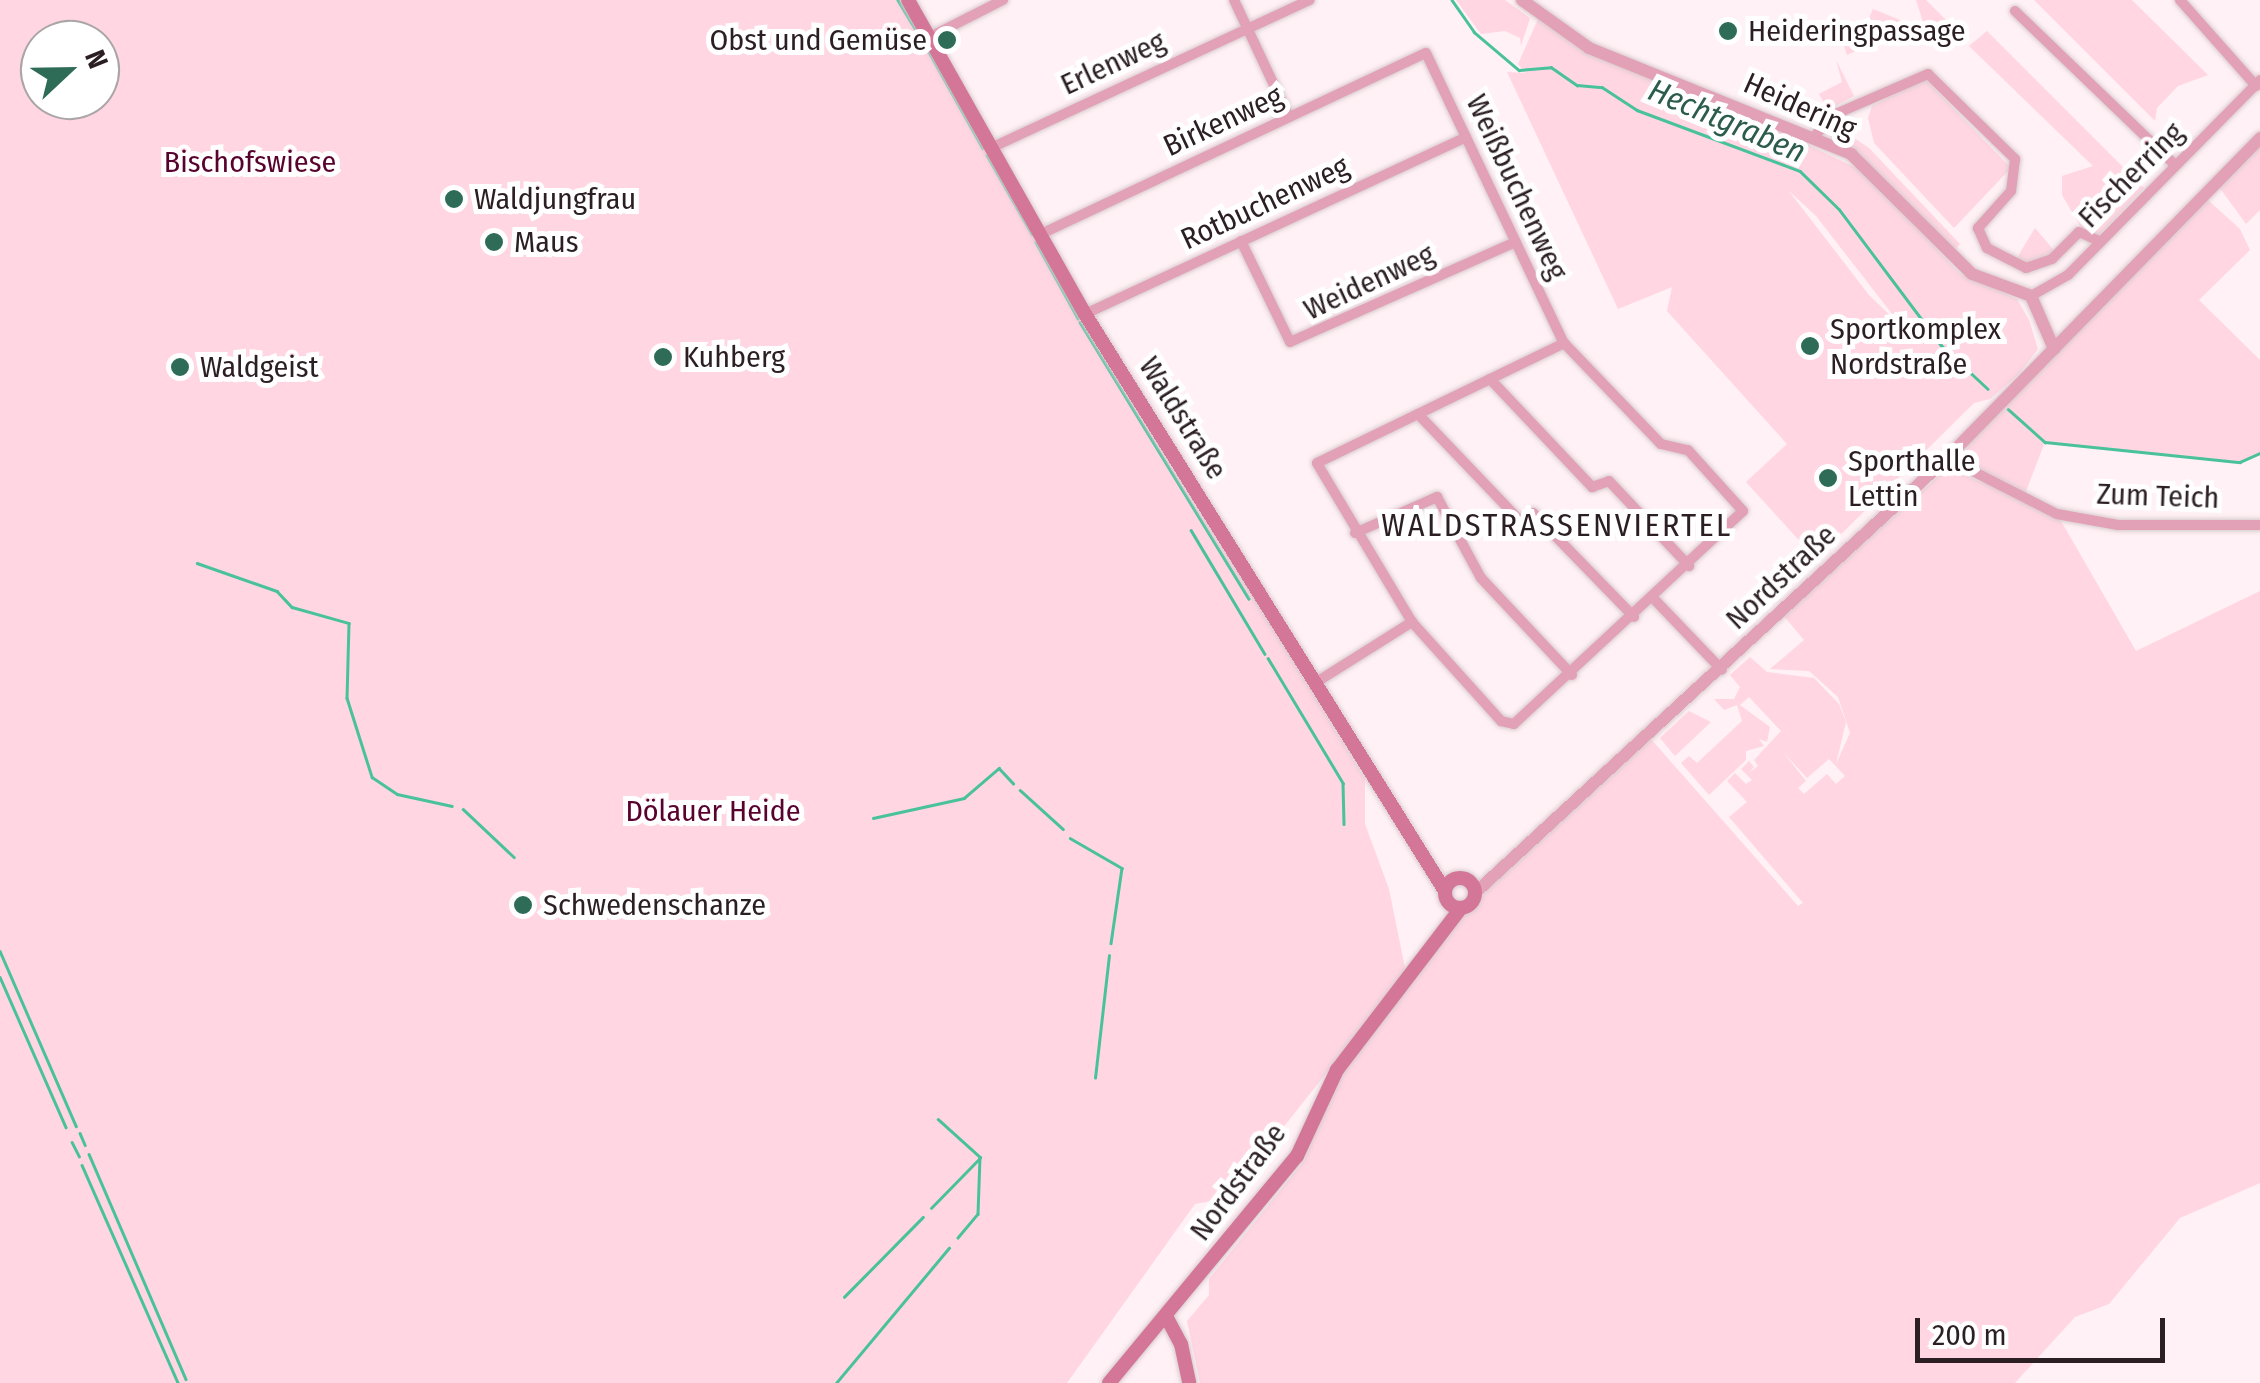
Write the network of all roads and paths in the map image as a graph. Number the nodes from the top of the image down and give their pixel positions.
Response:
1 (908, 0) edge
2 (1004, 0) edge
3 (1234, 0) edge
4 (1310, 0) edge
5 (1522, 0) edge
6 (2180, 0) edge
7 (2015, 12) dead end
8 (1248, 28) junction
9 (930, 37) junction
10 (1426, 53) joint
11 (2258, 83) edge
12 (1288, 117) junction
13 (1815, 136) junction
14 (1466, 137) junction
15 (2260, 138) edge
16 (993, 148) junction
17 (2175, 165) junction
18 (1041, 234) junction
19 (1241, 241) junction
20 (1516, 242) junction
21 (2101, 242) junction
22 (2031, 296) junction
23 (1085, 314) junction
24 (1564, 343) junction
25 (2054, 349) junction
26 (1490, 379) junction
27 (1418, 414) junction
28 (1947, 458) junction
29 (2260, 524) edge
30 (1355, 533) junction
31 (1689, 566) junction
32 (1654, 599) junction
33 (1634, 617) junction
34 (1412, 622) junction
35 (1722, 670) junction
36 (1572, 675) junction
37 (1315, 684) junction
38 (1474, 888) junction
39 (1451, 896) junction
40 (1166, 1318) junction
41 (1108, 1383) edge
42 (1188, 1383) edge

1 - 9 main road, Waldstraße
2 - 9 street
3 - 8 street
4 - 8 street, Erlenweg
5 - 13 street, Heidering
6 - 11 street
7 - 17 street
8 - 12 street
8 - 16 street, Erlenweg
9 - 16 main road, Waldstraße
10 - 12 street, Birkenweg
10 - 14 street, Weißbuchenweg
11 - 17 street, Fischerring
12 - 18 street, Birkenweg
13 - 21 street
13 - 22 street, Heidering
14 - 19 street, Rotbuchenweg
14 - 20 street, Weißbuchenweg
15 - 25 street, Nordstraße
16 - 18 main road, Waldstraße
17 - 21 street, Fischerring
18 - 23 main road, Waldstraße
19 - 20 street, Weidenweg
19 - 23 street, Rotbuchenweg
20 - 24 street, Weißbuchenweg
21 - 22 street, Fischerring
22 - 25 street
23 - 37 main road, Waldstraße
24 - 26 street
24 - 31 street, Weißbuchenweg
25 - 28 street, Nordstraße
26 - 27 street
26 - 31 street
27 - 30 street
27 - 33 street
28 - 29 street, Zum Teich
28 - 35 street, Nordstraße
30 - 34 street
30 - 36 street
31 - 32 street
32 - 33 street
32 - 35 street
33 - 36 street
34 - 36 street
34 - 37 street
35 - 38 street, Nordstraße
37 - 39 main road, Waldstraße
38 - 39 main road
38 - 39 main road, Nordstraße
39 - 40 main road, Nordstraße
40 - 41 main road, Nordstraße
40 - 42 main road

